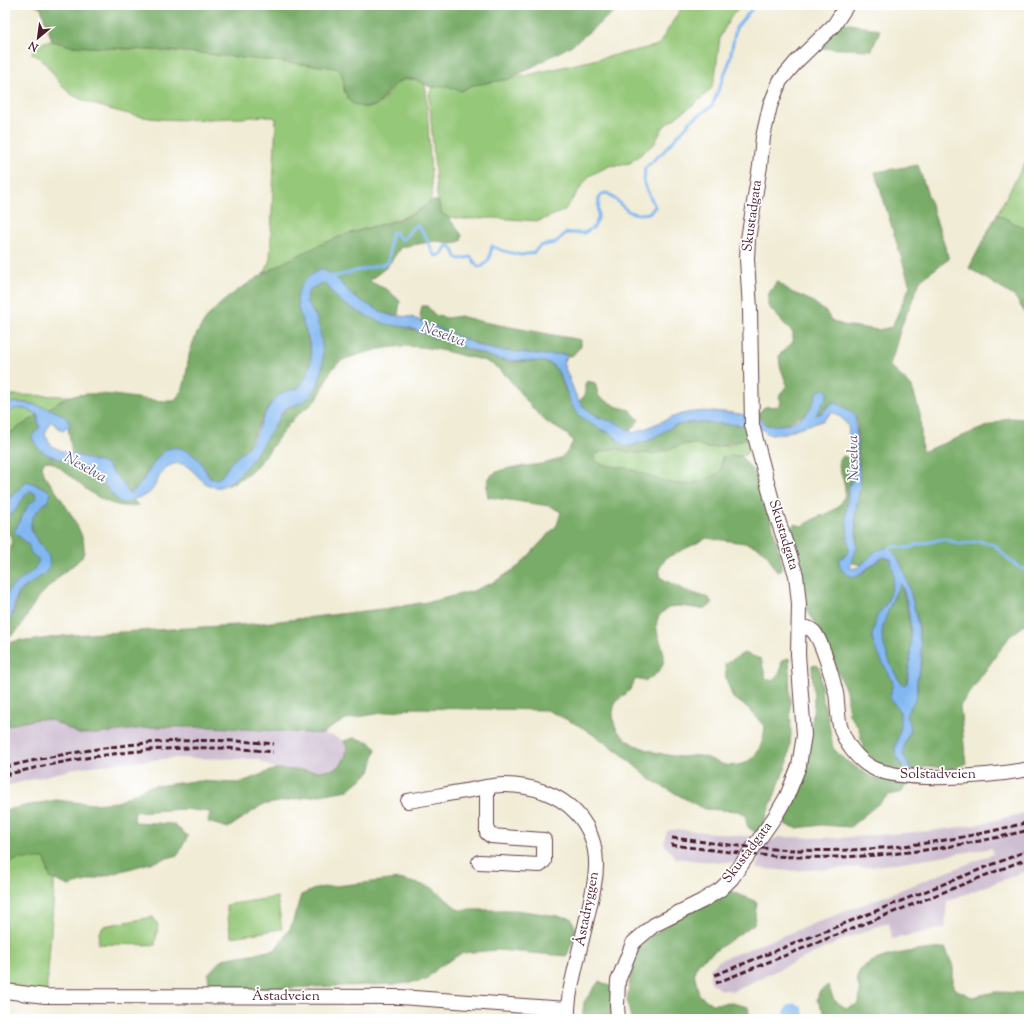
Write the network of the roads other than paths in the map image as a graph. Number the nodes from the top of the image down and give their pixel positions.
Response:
1 (847, 5) edge
2 (799, 627) junction
3 (1029, 769) edge
4 (487, 787) junction
5 (408, 801) dead end
6 (479, 862) dead end
7 (5, 991) edge
8 (567, 1014) edge
9 (618, 1019) edge

1 - 2 street, Skustadgata
2 - 3 street, Solstadveien
2 - 9 street, Skustadgata
4 - 5 street, Åstadryggen
4 - 6 street
4 - 8 street, Åstadryggen
7 - 8 street, Åstadveien

